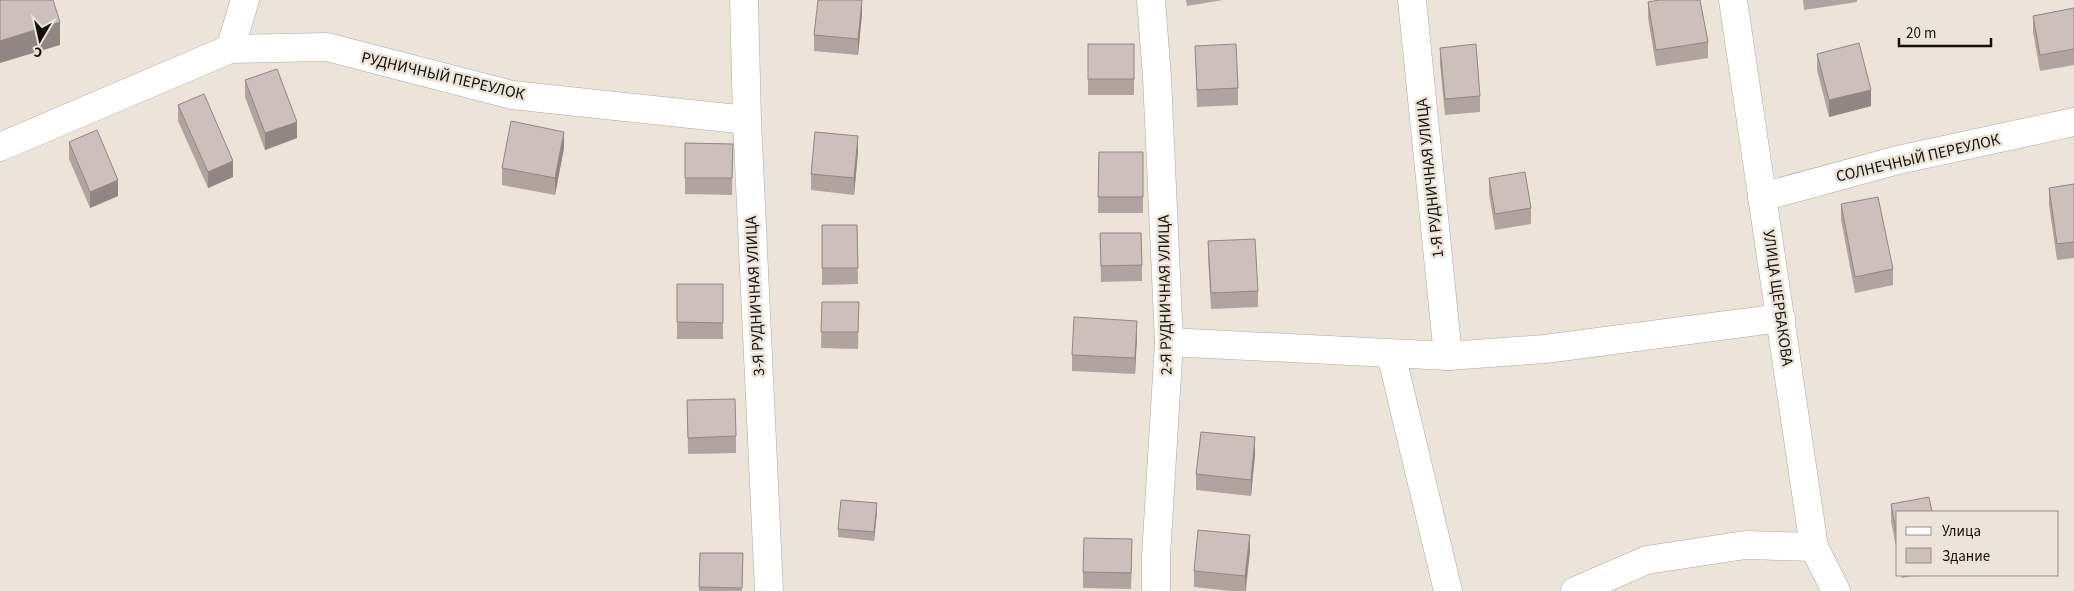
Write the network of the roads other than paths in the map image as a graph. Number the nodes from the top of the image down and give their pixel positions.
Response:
1 (245, 0) edge
2 (744, 0) edge
3 (1150, 0) edge
4 (1412, 0) edge
5 (1733, 0) edge
6 (230, 49) junction
7 (747, 120) junction
8 (2074, 122) edge
9 (0, 147) edge
10 (1762, 197) junction
11 (1781, 318) junction
12 (1169, 342) junction
13 (1391, 354) junction
14 (1448, 356) junction
15 (1814, 547) junction
16 (769, 591) edge
17 (1156, 591) edge
18 (1448, 591) edge
19 (1575, 591) edge
20 (1836, 591) edge

1 - 6 street
2 - 7 street, 3-Я РУДНИЧНАЯ УЛИЦА
3 - 12 street, 2-Я РУДНИЧНАЯ УЛИЦА
4 - 14 street, 1-Я РУДНИЧНАЯ УЛИЦА
5 - 10 street, УЛИЦА ЩЕРБАКОВА
6 - 7 street, РУДНИЧНЫЙ ПЕРЕУЛОК
6 - 9 street, РУДНИЧНЫЙ ПЕРЕУЛОК
7 - 16 street, 3-Я РУДНИЧНАЯ УЛИЦА
8 - 10 street, СОЛНЕЧНЫЙ ПЕРЕУЛОК
10 - 11 street, УЛИЦА ЩЕРБАКОВА
11 - 14 street
11 - 15 street, УЛИЦА ЩЕРБАКОВА
12 - 13 street
12 - 17 street, 2-Я РУДНИЧНАЯ УЛИЦА
13 - 14 street
13 - 18 street
15 - 19 street
15 - 20 street, УЛИЦА ЩЕРБАКОВА

